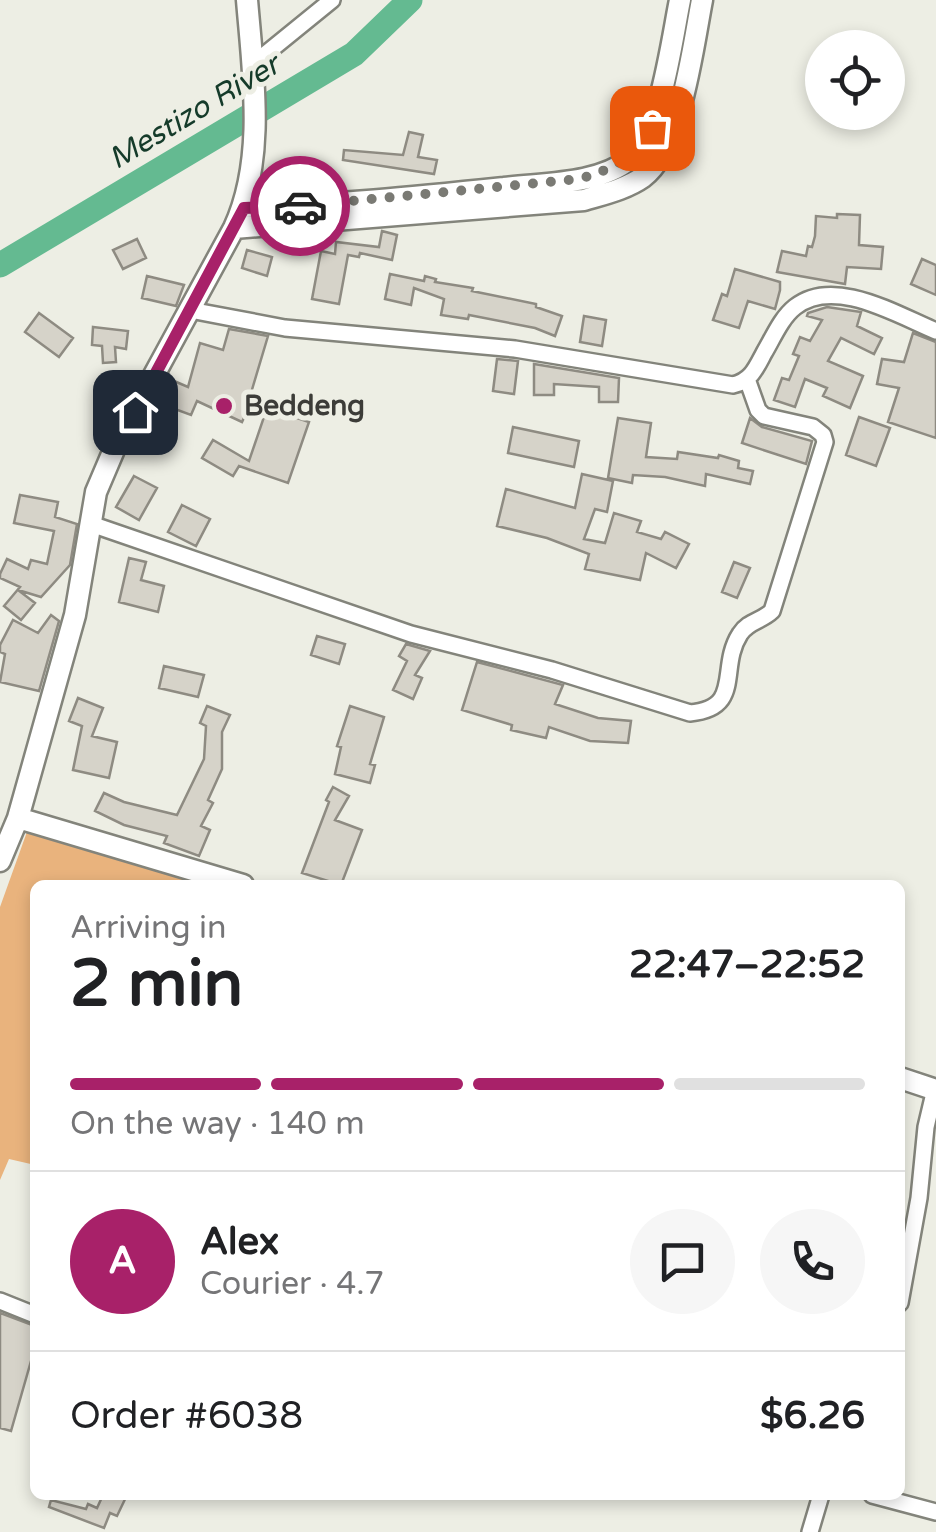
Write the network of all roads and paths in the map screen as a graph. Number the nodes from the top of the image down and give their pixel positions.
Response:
1 (247, 0) edge
2 (332, 0) edge
3 (680, 0) edge
4 (702, 0) edge
5 (252, 71) junction
6 (251, 179) junction
7 (244, 208) junction
8 (288, 215) junction
9 (229, 236) junction
10 (190, 310) junction
11 (936, 331) edge
12 (747, 380) junction
13 (91, 524) junction
14 (11, 825) edge
15 (0, 861) edge
16 (224, 880) edge
17 (905, 1080) edge
18 (936, 1090) edge
19 (906, 1231) edge
20 (0, 1302) edge
21 (30, 1313) edge
22 (820, 1500) edge
23 (891, 1500) edge
24 (936, 1512) edge
25 (810, 1532) edge

1 - 5 main road
2 - 5 street
3 - 8 main road
4 - 8 main road
5 - 6 main road
6 - 7 main road
6 - 8 main road
7 - 8 main road
7 - 9 main road
8 - 9 main road
9 - 10 main road
10 - 12 street
10 - 13 main road
11 - 12 street
12 - 13 street
13 - 14 main road
14 - 15 main road
14 - 16 main road
17 - 18 main road
18 - 19 street
20 - 21 street
22 - 25 street
23 - 24 street

